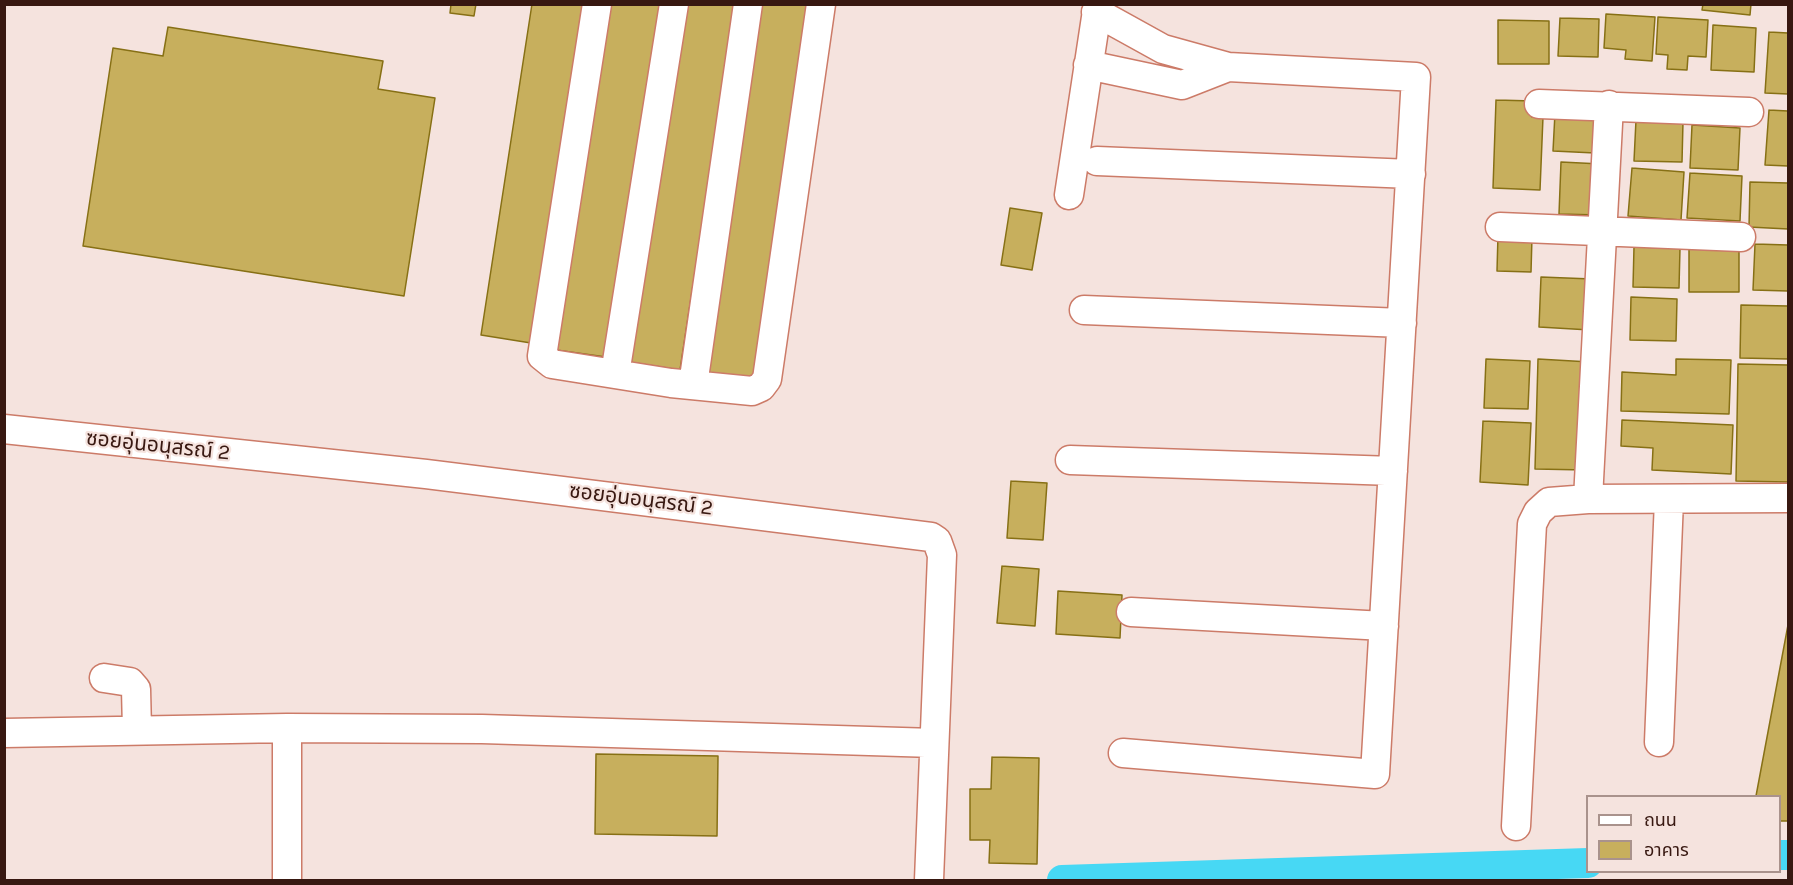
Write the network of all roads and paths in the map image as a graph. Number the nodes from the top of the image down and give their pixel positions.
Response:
1 (597, 4) edge
2 (674, 4) edge
3 (748, 4) edge
4 (821, 4) edge
5 (1097, 8) edge
6 (1088, 65) junction
7 (1227, 67) junction
8 (1539, 104) dead end
9 (1609, 105) junction
10 (1749, 112) dead end
11 (1097, 161) dead end
12 (1411, 174) junction
13 (1069, 195) dead end
14 (1500, 227) dead end
15 (1604, 232) junction
16 (1741, 237) dead end
17 (1084, 310) dead end
18 (1402, 323) junction
19 (615, 374) junction
20 (693, 386) junction
21 (4, 429) edge
22 (1070, 460) dead end
23 (1393, 471) junction
24 (1788, 498) edge
25 (1588, 499) junction
26 (1669, 500) junction
27 (1131, 612) dead end
28 (1384, 626) junction
29 (104, 678) dead end
30 (287, 728) junction
31 (137, 730) junction
32 (4, 733) edge
33 (1659, 742) dead end
34 (934, 743) junction
35 (1123, 753) dead end
36 (1516, 826) dead end
37 (286, 880) edge
38 (929, 880) edge

1 - 19 street
2 - 19 street
3 - 20 street
4 - 20 street
5 - 6 street
5 - 7 street
6 - 7 street
6 - 13 street
7 - 12 street
8 - 9 street
9 - 10 street
9 - 15 street
11 - 12 street
12 - 18 street
14 - 15 street
15 - 16 street
15 - 25 street
17 - 18 street
18 - 23 street
19 - 20 street
21 - 34 street, ซอยอุ่นอนุสรณ์ 2
22 - 23 street
23 - 28 street
24 - 26 street
25 - 26 street
25 - 36 street
26 - 33 street
27 - 28 street
28 - 35 street
29 - 31 street
30 - 31 street
30 - 34 street
30 - 37 street
31 - 32 street
34 - 38 street, ซอยอุ่นอนุสรณ์ 2

